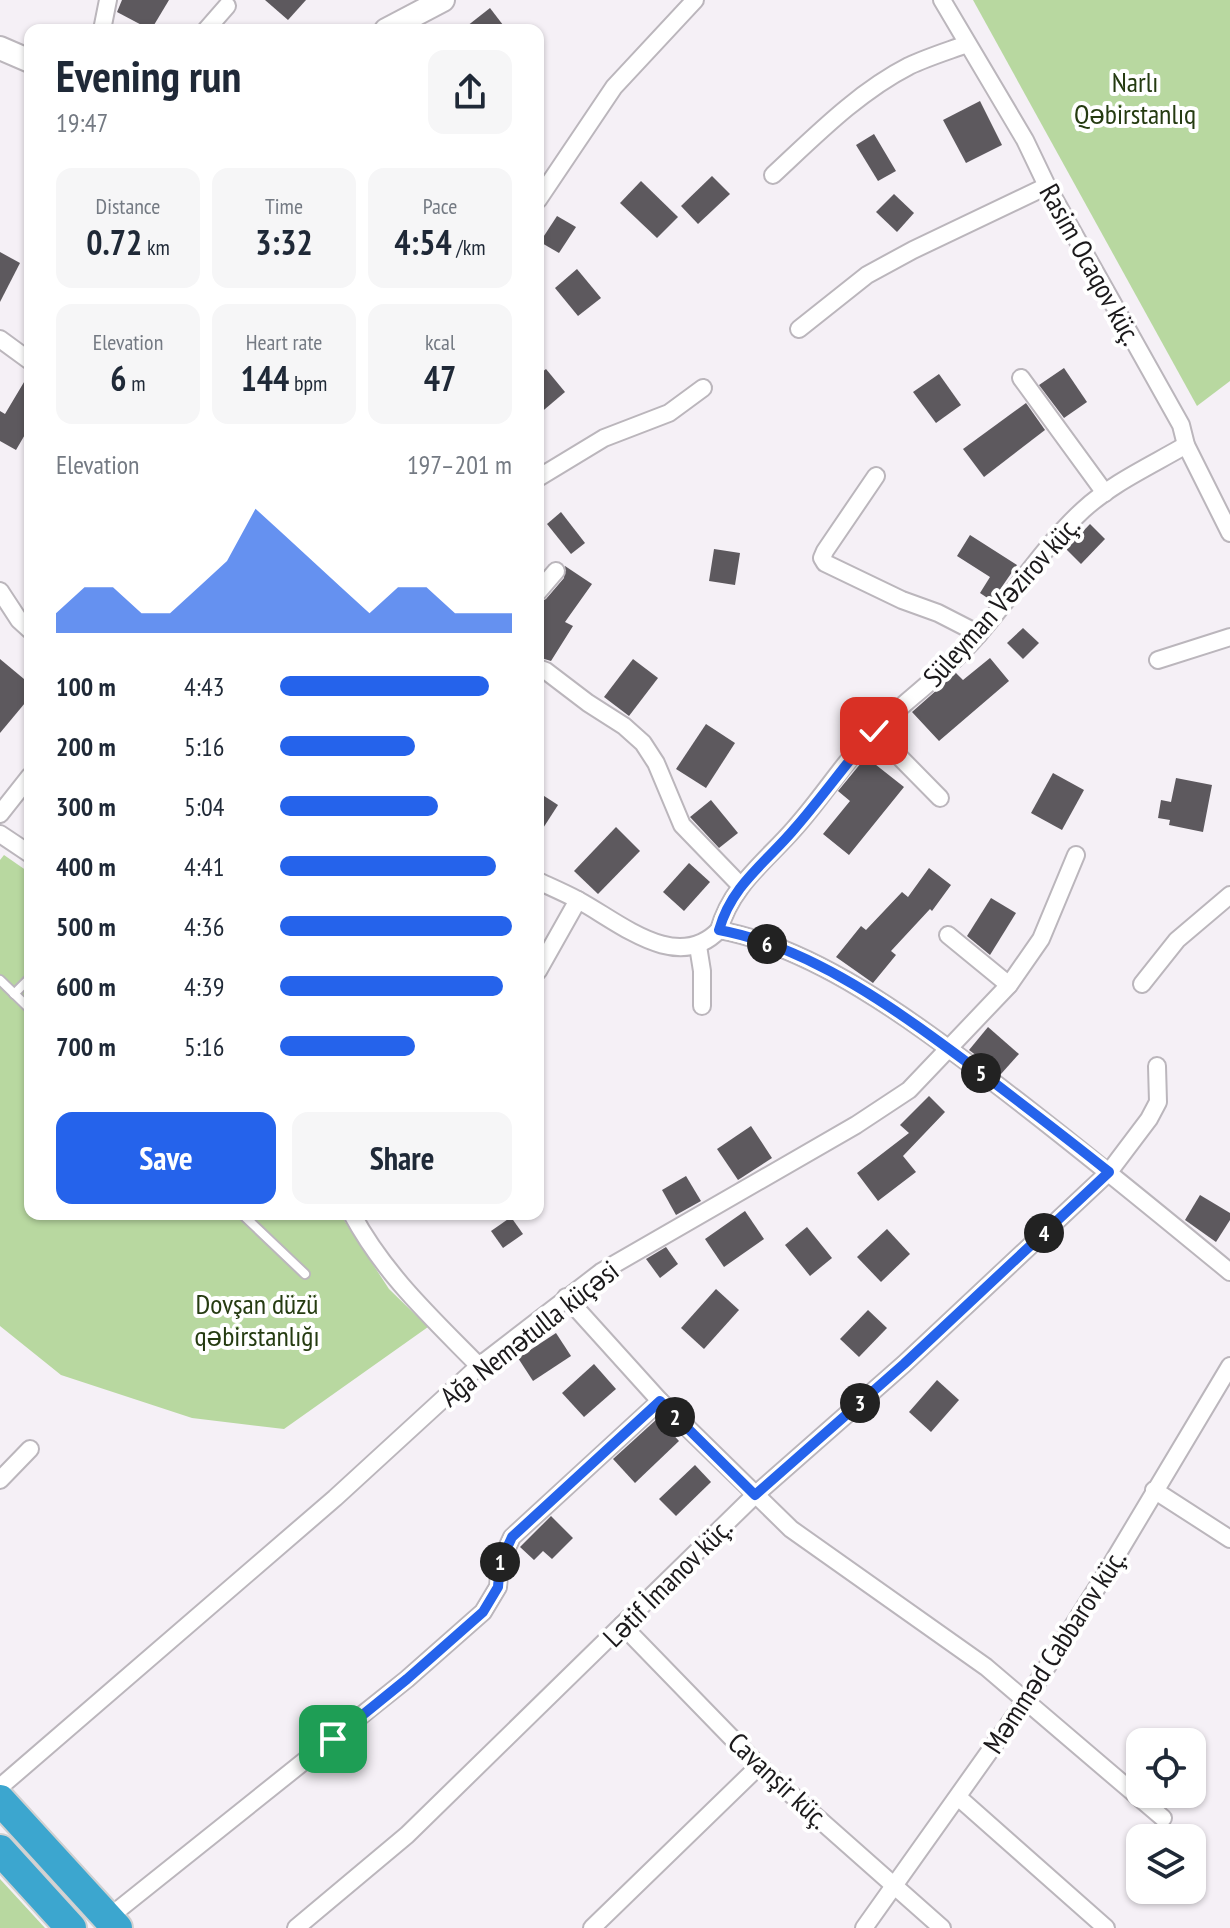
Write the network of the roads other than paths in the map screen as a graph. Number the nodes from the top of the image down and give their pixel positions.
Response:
1 (108, 0) edge
2 (443, 0) edge
3 (695, 0) edge
4 (942, 0) edge
5 (227, 6) dead end
6 (103, 24) edge
7 (211, 24) edge
8 (397, 24) edge
9 (967, 44) junction
10 (0, 48) edge
11 (24, 58) edge
12 (773, 175) dead end
13 (1047, 186) junction
14 (544, 191) edge
15 (799, 329) dead end
16 (0, 339) edge
17 (24, 357) edge
18 (1021, 378) dead end
19 (703, 388) dead end
20 (1186, 445) junction
21 (544, 474) edge
22 (876, 476) dead end
23 (1105, 493) junction
24 (1230, 533) edge
25 (556, 571) dead end
26 (544, 585) edge
27 (0, 591) edge
28 (24, 625) edge
29 (979, 634) junction
30 (1230, 637) edge
31 (1158, 660) dead end
32 (544, 670) edge
33 (874, 731) junction
34 (24, 782) edge
35 (940, 798) dead end
36 (3, 805) edge
37 (0, 834) edge
38 (24, 850) edge
39 (1076, 855) dead end
40 (544, 884) edge
41 (740, 885) junction
42 (1230, 895) edge
43 (578, 900) junction
44 (719, 930) junction
45 (948, 935) dead end
46 (698, 946) junction
47 (544, 960) edge
48 (0, 980) edge
49 (24, 984) edge
50 (1142, 984) dead end
51 (1009, 985) junction
52 (14, 994) junction
53 (24, 1003) edge
54 (702, 1006) dead end
55 (949, 1050) junction
56 (1157, 1066) dead end
57 (1109, 1172) junction
58 (248, 1220) edge
59 (355, 1220) edge
60 (1230, 1272) edge
61 (305, 1274) dead end
62 (566, 1297) junction
63 (479, 1366) junction
64 (1230, 1366) edge
65 (660, 1401) junction
66 (30, 1449) dead end
67 (0, 1480) edge
68 (1154, 1490) junction
69 (755, 1495) junction
70 (1230, 1539) edge
71 (622, 1625) junction
72 (1026, 1700) junction
73 (759, 1766) junction
74 (0, 1787) edge
75 (958, 1797) junction
76 (0, 1800) edge
77 (1163, 1818) dead end
78 (0, 1850) edge
79 (895, 1885) junction
80 (113, 1923) edge
81 (71, 1928) edge
82 (296, 1928) edge
83 (592, 1928) edge
84 (864, 1928) edge
85 (942, 1928) edge
86 (1106, 1928) edge

1 - 6 street
2 - 8 main road
3 - 14 street
4 - 9 street, Rasim Ocaqov küç.
5 - 7 street
9 - 12 street
9 - 13 street, Rasim Ocaqov küç.
10 - 11 main road
13 - 15 street
13 - 20 street, Rasim Ocaqov küç.
16 - 17 street
18 - 23 street
19 - 21 street
20 - 23 street, Süleyman Vəzirov küç.
20 - 24 street, Rasim Ocaqov küç.
22 - 29 street
23 - 29 street, Süleyman Vəzirov küç.
25 - 26 street
27 - 28 street
29 - 33 street, Süleyman Vəzirov küç.
30 - 31 street
32 - 41 street
33 - 35 street
33 - 41 street, Süleyman Vəzirov küç.
34 - 36 street
37 - 38 street
39 - 51 street, Ağa Nemətulla küçəsi
40 - 43 street
41 - 44 street, Süleyman Vəzirov küç.
42 - 50 street
43 - 46 street
43 - 47 street
44 - 46 street
44 - 55 street
45 - 51 street
46 - 54 street
48 - 52 lane
49 - 52 lane
51 - 55 street, Ağa Nemətulla küçəsi
52 - 53 lane
55 - 57 street
55 - 62 street, Ağa Nemətulla küçəsi
56 - 57 street, Lətif İmanov küç.
57 - 60 street
57 - 69 street, Lətif İmanov küç.
58 - 61 lane
59 - 63 street
62 - 63 street, Ağa Nemətulla küçəsi
62 - 65 street
63 - 74 street, Ağa Nemətulla küçəsi
64 - 68 street, Məmməd Cabbarov küç.
65 - 69 street
65 - 80 street
66 - 67 street
68 - 70 street
68 - 72 street, Məmməd Cabbarov küç.
69 - 71 street, Lətif İmanov küç.
69 - 72 street
71 - 73 street, Cavanşir küç.
71 - 82 street, Lətif İmanov küç.
72 - 75 street, Məmməd Cabbarov küç.
72 - 77 street
73 - 79 street, Cavanşir küç.
73 - 83 street
75 - 79 street, Məmməd Cabbarov küç.
75 - 86 street
76 - 80 highway
78 - 81 highway
79 - 84 street, Məmməd Cabbarov küç.
79 - 85 street, Cavanşir küç.

